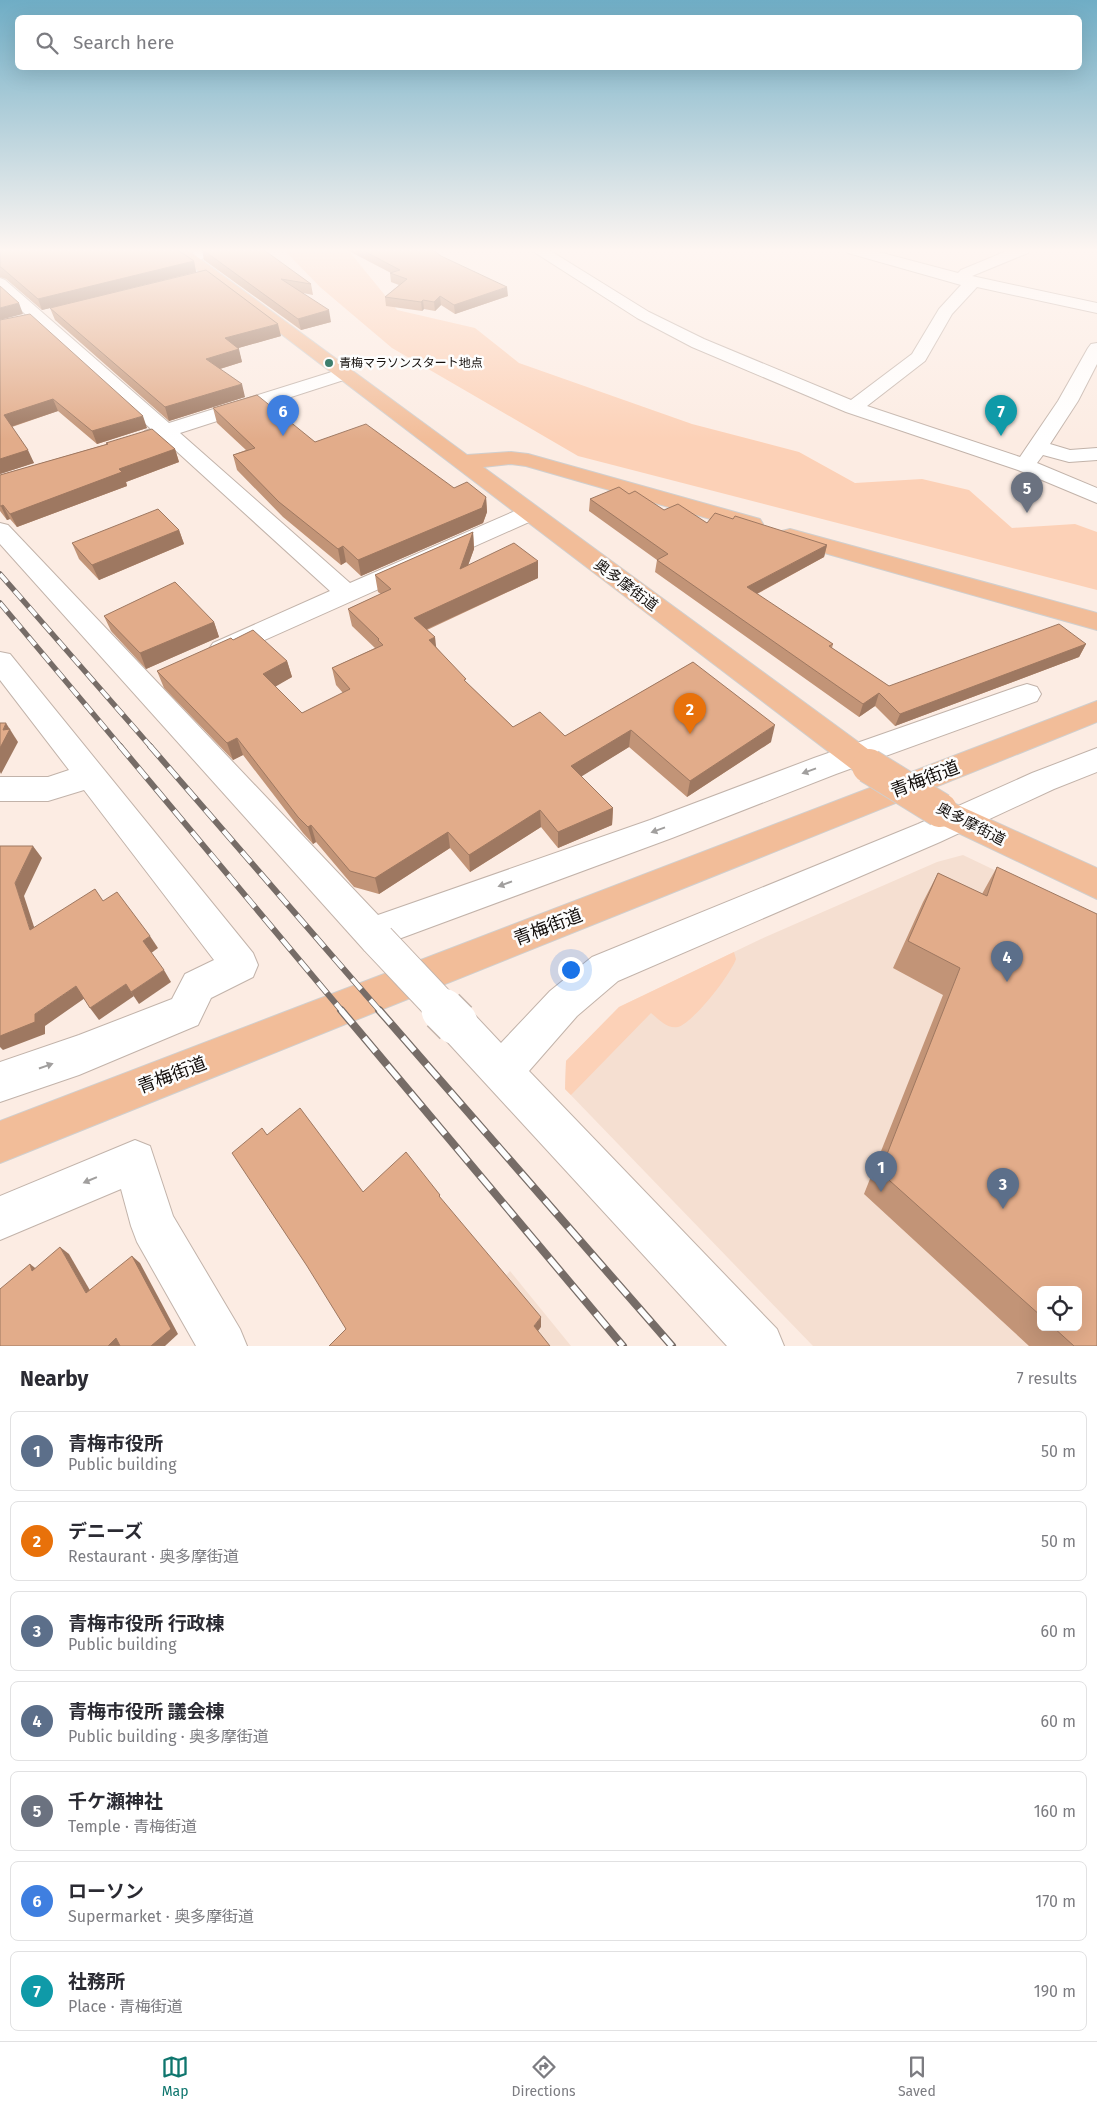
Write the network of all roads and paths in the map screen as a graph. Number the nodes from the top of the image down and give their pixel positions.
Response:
1 (33, 313) edge
2 (262, 313) edge
3 (639, 313) edge
4 (945, 313) edge
5 (1097, 348) edge
6 (344, 374) junction
7 (853, 408) junction
8 (165, 431) junction
9 (138, 440) edge
10 (1037, 447) junction
11 (1097, 454) edge
12 (464, 462) junction
13 (1025, 466) junction
14 (1097, 496) edge
15 (530, 513) junction
16 (0, 530) edge
17 (347, 593) junction
18 (1097, 622) edge
19 (204, 657) edge
20 (0, 661) edge
21 (168, 672) edge
22 (142, 684) junction
23 (1026, 694) dead end
24 (1097, 711) edge
25 (1097, 760) edge
26 (862, 761) junction
27 (90, 776) junction
28 (0, 789) edge
29 (950, 815) junction
30 (1097, 884) edge
31 (375, 936) junction
32 (503, 1071) junction
33 (0, 1082) edge
34 (0, 1142) edge
35 (0, 1218) edge
36 (223, 1346) edge
37 (760, 1346) edge

1 - 8 street
2 - 6 main road, 奥多摩街道
3 - 7 street
4 - 7 street
5 - 10 street
6 - 8 street
6 - 12 main road, 奥多摩街道
7 - 13 street
8 - 9 street
8 - 17 street
10 - 11 street
10 - 13 street
12 - 15 main road, 奥多摩街道
12 - 18 main road
13 - 14 street
15 - 17 street
15 - 26 main road, 奥多摩街道
16 - 22 street
17 - 19 street
20 - 27 street
21 - 22 street
22 - 31 street
23 - 26 street
24 - 34 main road, 青梅街道
25 - 29 street
26 - 29 main road, 奥多摩街道, bridge
26 -> 31 street
27 - 28 street
33 -> 27 street
29 - 30 main road, 奥多摩街道
29 - 32 street
31 - 32 street, bridge
32 - 37 street
36 -> 35 street

